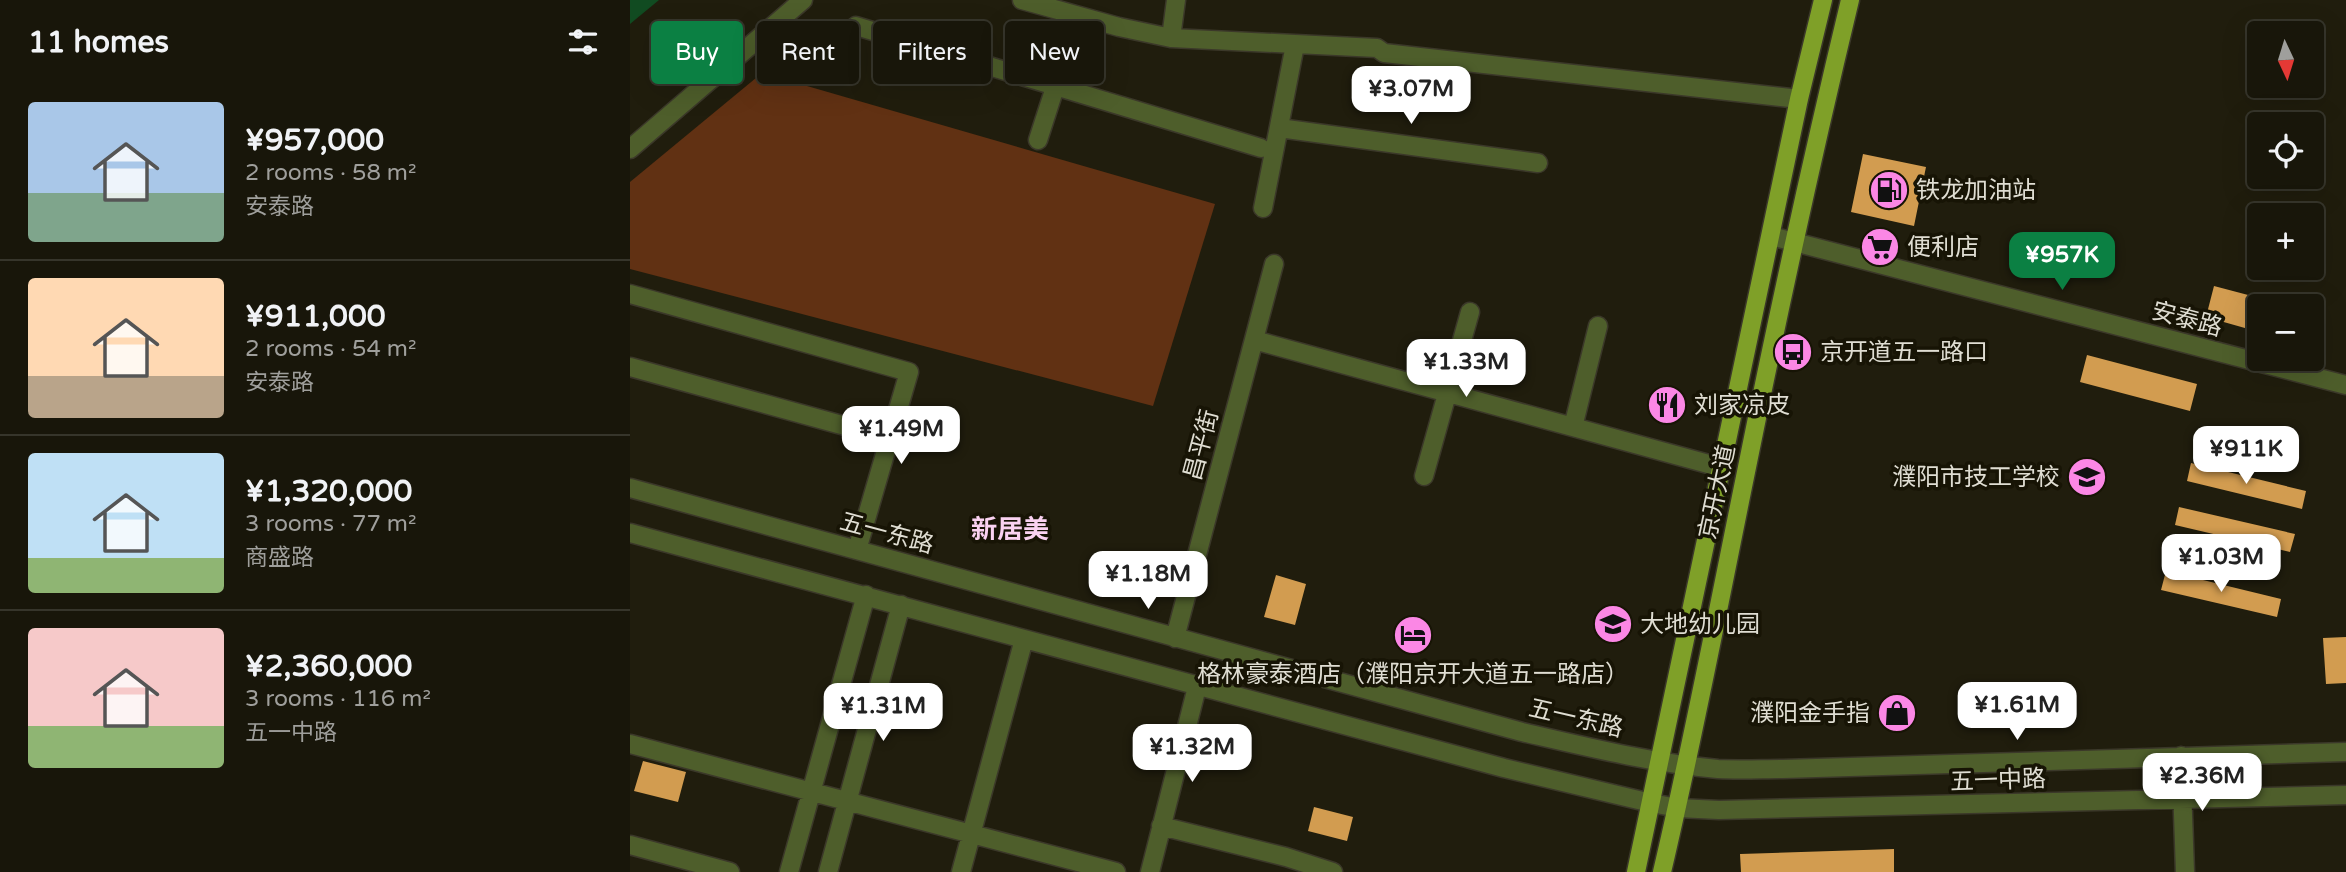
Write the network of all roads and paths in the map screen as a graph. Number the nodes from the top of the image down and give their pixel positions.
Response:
1 (803, 0) edge
2 (1022, 0) edge
3 (1175, 0) edge
4 (1823, 0) edge
5 (1850, 0) edge
6 (1078, 16) junction
7 (859, 27) edge
8 (1171, 37) junction
9 (1295, 45) junction
10 (1055, 86) junction
11 (1799, 99) junction
12 (1279, 128) junction
13 (1038, 140) dead end
14 (1261, 148) dead end
15 (630, 149) edge
16 (1538, 163) dead end
17 (1263, 208) dead end
18 (1771, 236) junction
19 (1796, 242) junction
20 (1274, 264) dead end
21 (630, 294) edge
22 (1470, 312) dead end
23 (1598, 326) dead end
24 (1254, 340) junction
25 (630, 368) edge
26 (2346, 385) edge
27 (1447, 393) junction
28 (1573, 427) junction
29 (889, 438) junction
30 (1723, 468) junction
31 (1424, 476) dead end
32 (630, 488) edge
33 (630, 533) edge
34 (857, 550) junction
35 (866, 595) junction
36 (901, 605) junction
37 (1175, 638) junction
38 (1024, 639) junction
39 (1197, 687) junction
40 (630, 744) edge
41 (2346, 752) edge
42 (2181, 756) junction
43 (1660, 761) junction
44 (1686, 765) junction
45 (811, 792) junction
46 (2346, 795) edge
47 (2182, 799) junction
48 (848, 801) junction
49 (1651, 803) junction
50 (1678, 808) junction
51 (1161, 827) junction
52 (972, 834) junction
53 (630, 845) edge
54 (730, 872) edge
55 (789, 872) edge
56 (828, 872) edge
57 (961, 872) edge
58 (1116, 872) edge
59 (1150, 872) edge
60 (1333, 872) edge
61 (1636, 872) edge
62 (1662, 872) edge
63 (2185, 872) edge

1 - 15 street
2 - 6 street
3 - 8 street
4 - 11 main road, 京开大道
5 - 19 main road, 京开大道
6 - 8 street
6 - 10 street
7 - 10 street
8 - 9 street
9 - 11 street
9 - 12 street
10 - 13 street
10 - 14 street
11 - 18 main road, 京开大道
12 - 16 street
12 - 17 street
18 - 19 street, 安泰路
18 - 30 main road, 京开大道
19 - 26 street, 安泰路
19 - 44 main road, 京开大道
20 - 24 street, 昌平街
21 - 29 street
22 - 27 street
23 - 28 street
24 - 27 street
24 - 37 street, 昌平街
25 - 29 street
27 - 28 street
27 - 31 street
28 - 30 street
29 - 34 street
30 - 43 main road, 京开大道
32 - 34 street, 五一东路
33 - 35 street
34 - 37 street, 五一东路
35 - 36 street
35 - 45 street
36 - 38 street
36 - 48 street
37 - 43 street, 五一东路
38 - 39 street
38 - 52 street
39 - 49 street
39 - 51 street
40 - 45 street
41 - 42 street, 五一中路
42 - 44 street, 五一中路
42 - 47 street
43 - 44 street, 五一中路
43 - 49 main road, 京开大道
44 - 50 main road, 京开大道
45 - 48 street
45 - 55 street
46 - 47 street, 五一中路
47 - 50 street, 五一中路
47 - 63 street
48 - 52 street
48 - 56 street
49 - 50 street, 五一中路
49 - 61 main road, 京开大道
50 - 62 main road, 京开大道
51 - 59 street
51 - 60 street
52 - 57 street
52 - 58 street
53 - 54 street

